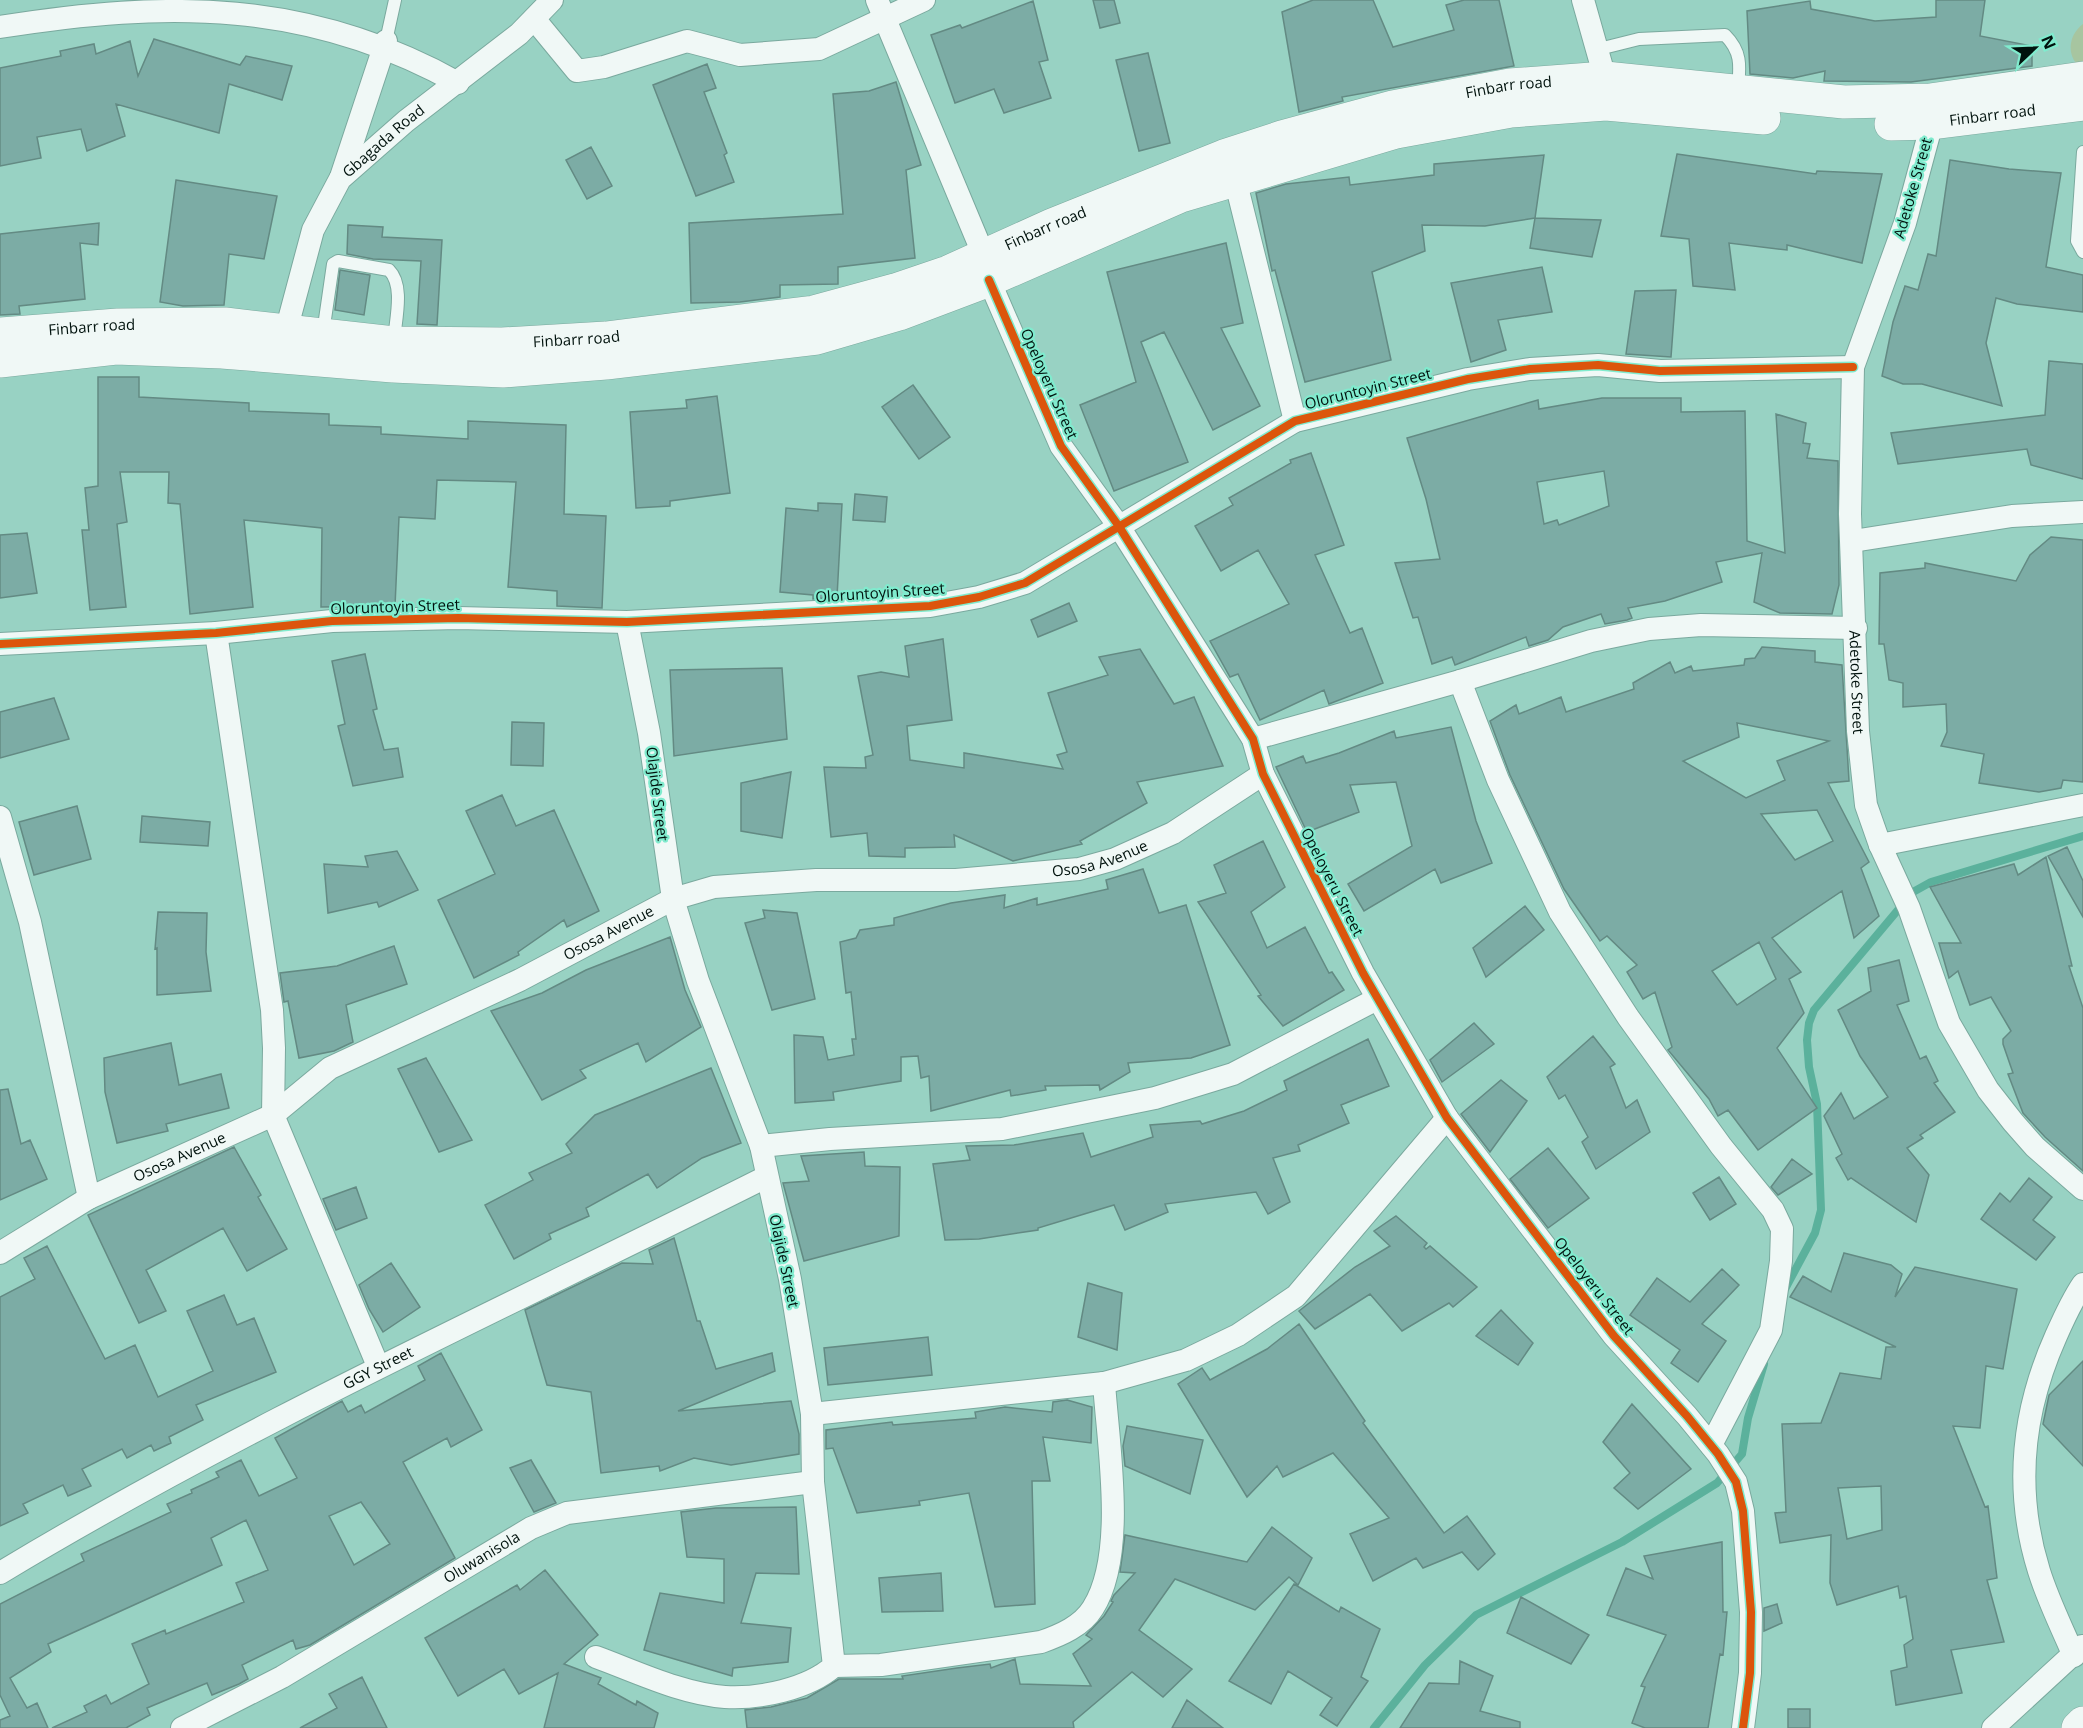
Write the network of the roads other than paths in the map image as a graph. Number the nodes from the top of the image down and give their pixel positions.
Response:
1 (395, 0) edge
2 (552, 0) edge
3 (924, 0) edge
4 (1583, 0) edge
5 (881, 10) edge
6 (535, 20) junction
7 (0, 27) edge
8 (386, 41) junction
9 (1602, 63) junction
10 (2083, 78) edge
11 (458, 83) junction
12 (1738, 93) junction
13 (2083, 104) edge
14 (1932, 123) junction
15 (2083, 152) edge
16 (340, 178) junction
17 (1235, 179) junction
18 (2083, 252) edge
19 (986, 268) junction
20 (816, 325) junction
21 (327, 326) junction
22 (286, 331) junction
23 (390, 333) junction
24 (0, 334) edge
25 (0, 360) edge
26 (1853, 367) junction
27 (1294, 421) junction
28 (2083, 512) edge
29 (1118, 525) junction
30 (1853, 542) junction
31 (627, 622) junction
32 (1856, 627) junction
33 (216, 633) junction
34 (0, 644) edge
35 (1460, 681) junction
36 (1253, 739) junction
37 (1263, 774) junction
38 (2083, 805) edge
39 (0, 817) edge
40 (1881, 845) junction
41 (673, 899) junction
42 (1377, 999) junction
43 (273, 1115) junction
44 (1447, 1118) junction
45 (761, 1146) junction
46 (766, 1178) junction
47 (2083, 1189) edge
48 (89, 1198) junction
49 (0, 1253) edge
50 (2083, 1284) edge
51 (378, 1366) junction
52 (1104, 1383) junction
53 (812, 1414) junction
54 (1714, 1450) junction
55 (813, 1482) junction
56 (0, 1573) edge
57 (2078, 1650) edge
58 (596, 1658) dead end
59 (834, 1666) junction
60 (2083, 1723) edge
61 (182, 1728) edge
62 (1743, 1728) edge
63 (1993, 1728) edge
64 (2078, 1728) edge

1 - 8 lane
2 - 6 street, Gbagada Road
3 - 5 street
4 - 9 street
5 - 6 street
5 - 19 street, Opeloyeru Street
6 - 11 street, Gbagada Road
7 - 8 street
8 - 11 street
8 - 16 street
9 - 12 main road, Finbarr road
9 - 12 lane
9 - 19 main road, Finbarr road
10 - 12 main road, Finbarr road
11 - 16 street, Gbagada Road
13 - 14 main road, Finbarr road
14 - 17 main road, Finbarr road
14 - 26 street, Adetoke Street
15 - 18 lane
16 - 22 street, Gbagada Road
17 - 19 main road, Finbarr road
17 - 27 street
19 - 20 main road, Finbarr road
19 - 29 street, Opeloyeru Street
20 - 23 main road, Finbarr road
20 - 25 main road, Finbarr road
21 - 22 main road, Finbarr road
21 - 23 main road, Finbarr road
21 - 23 lane
22 - 24 main road, Finbarr road
26 - 27 street, Oloruntoyin Street
26 - 30 street, Adetoke Street
27 - 29 street, Oloruntoyin Street
28 - 30 street
29 - 31 street, Oloruntoyin Street
29 - 36 street, Opeloyeru Street
30 - 32 street, Adetoke Street
31 - 33 street, Oloruntoyin Street
31 - 41 street, Olajide Street
32 - 35 street
32 - 40 street, Adetoke Street
33 - 34 street, Oloruntoyin Street
33 - 43 street
35 - 36 street
35 - 54 street
36 - 37 street, Opeloyeru Street
37 - 41 street, Ososa Avenue
37 - 42 street, Opeloyeru Street
38 - 40 street
39 - 48 street
40 - 47 street, Adetoke Street
41 - 43 street, Ososa Avenue
41 - 45 street, Olajide Street
42 - 44 street, Opeloyeru Street
42 - 45 street
43 - 48 street, Ososa Avenue
43 - 51 street
44 - 52 street
44 - 54 street, Opeloyeru Street
45 - 46 street, Olajide Street
46 - 51 street, GGY Street
46 - 53 street, Olajide Street
48 - 49 street, Ososa Avenue
50 - 57 street
51 - 56 street, GGY Street
52 - 53 street
52 - 59 street
53 - 55 street, Olajide Street
54 - 62 street, Opeloyeru Street
55 - 59 street, Olajide Street
55 - 61 street, Oluwanisola
57 - 63 street
58 - 59 street
60 - 64 main road

